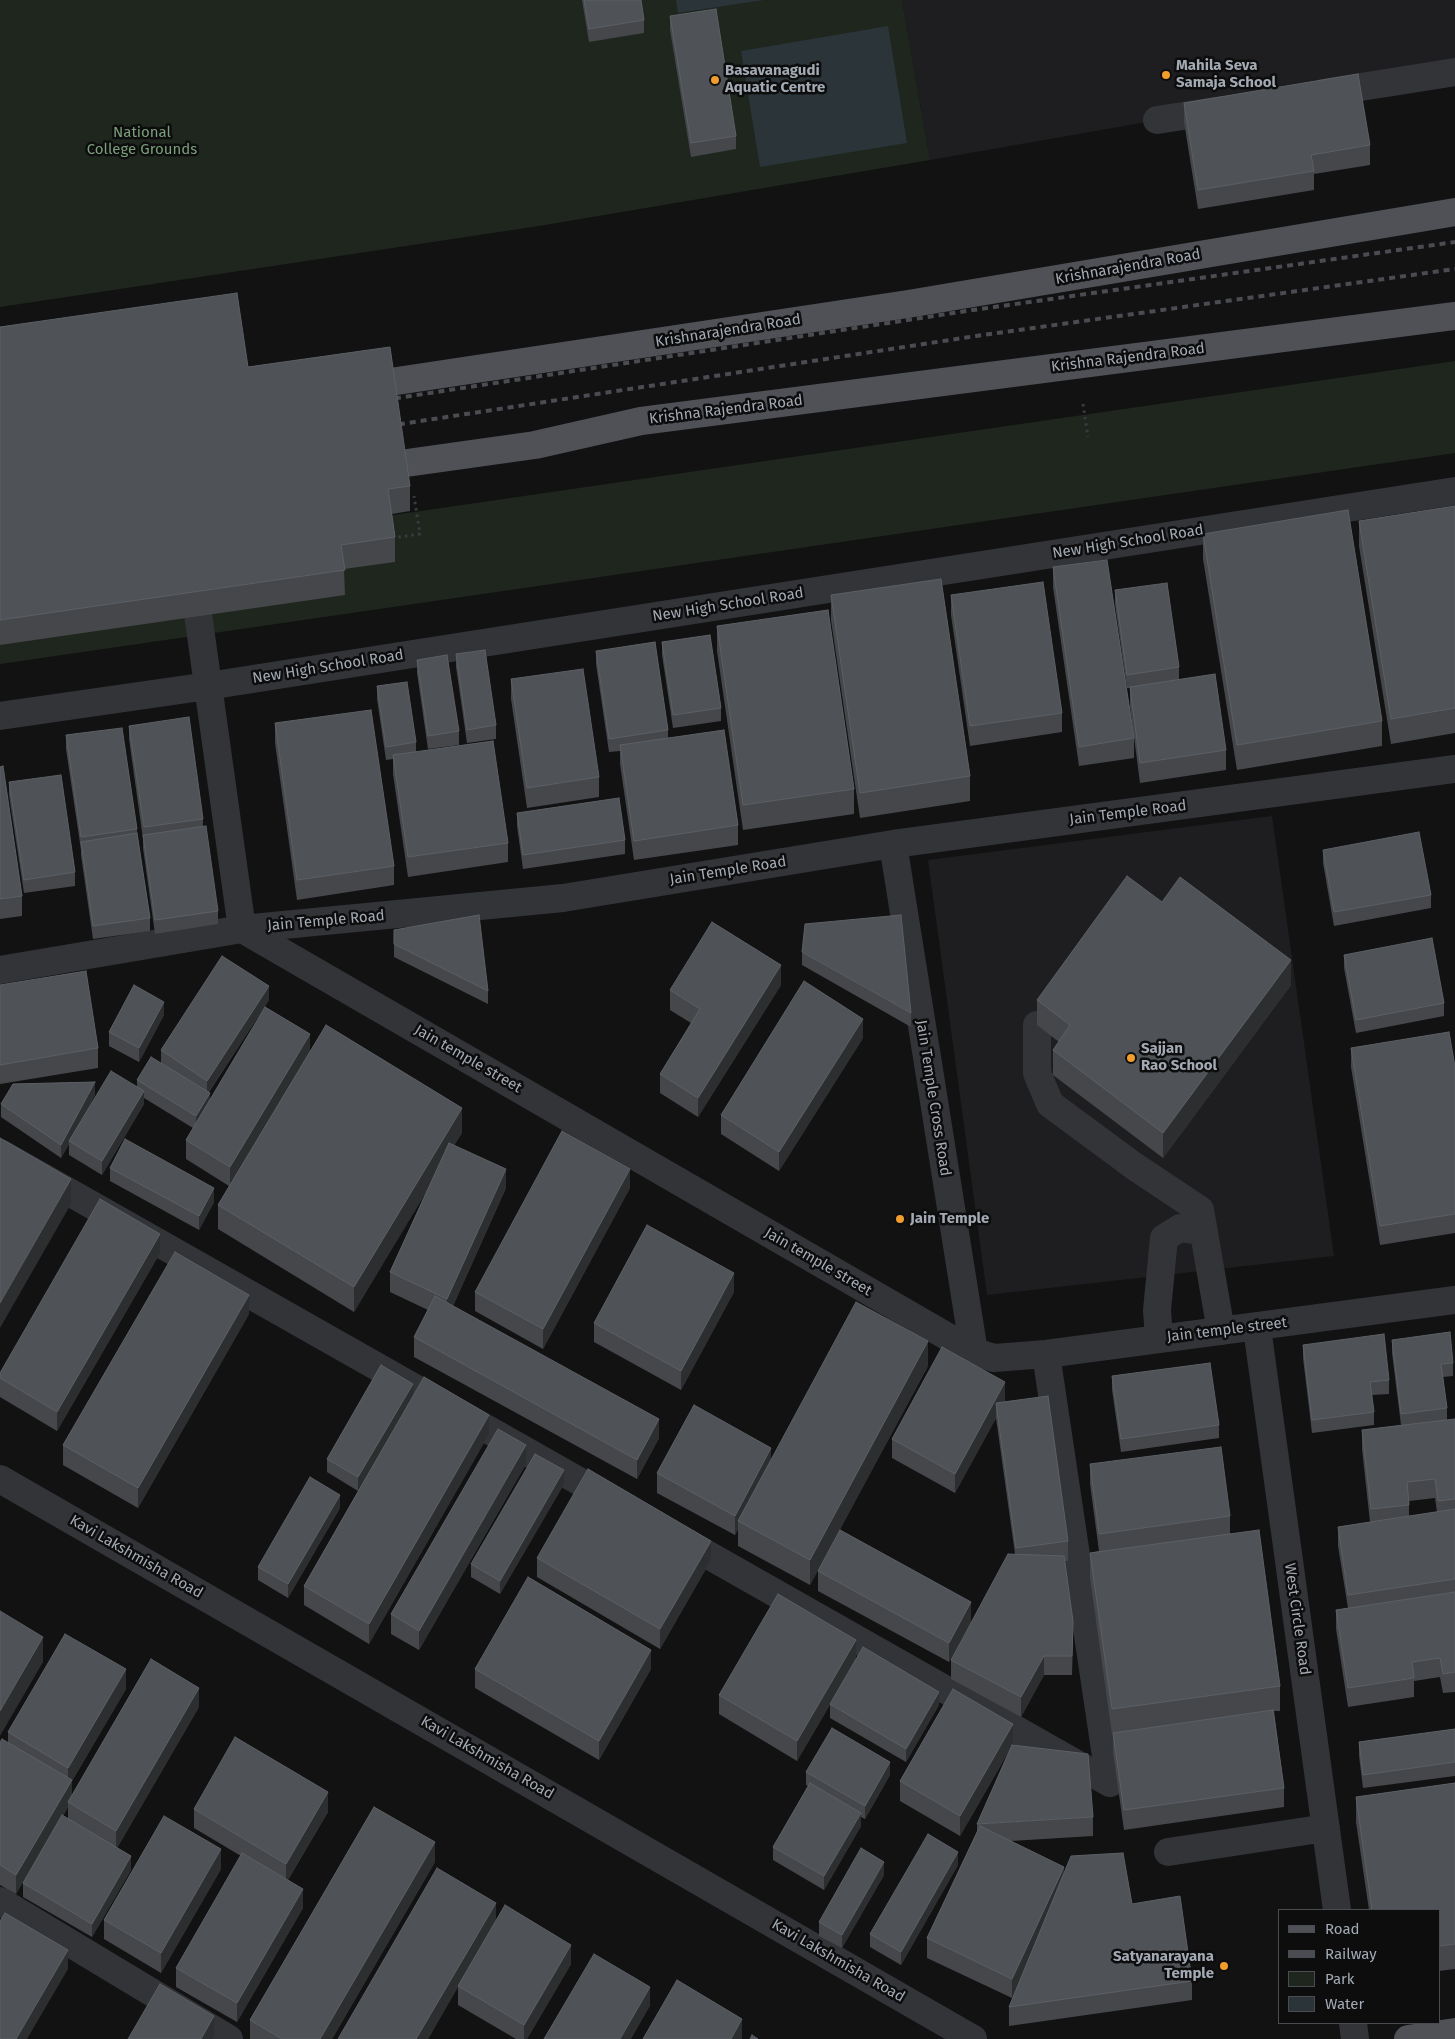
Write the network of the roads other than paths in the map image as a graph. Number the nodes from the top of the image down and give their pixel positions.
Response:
1 (1455, 72) edge
2 (1301, 97) edge
3 (1243, 106) edge
4 (1156, 120) dead end
5 (1455, 212) edge
6 (1455, 316) edge
7 (330, 391) edge
8 (347, 471) edge
9 (1455, 491) edge
10 (190, 555) edge
11 (208, 686) junction
12 (0, 716) edge
13 (1455, 769) edge
14 (893, 844) junction
15 (242, 929) junction
16 (0, 970) edge
17 (1037, 1025) dead end
18 (0, 1153) edge
19 (1203, 1230) junction
20 (1455, 1300) edge
21 (1257, 1328) junction
22 (1221, 1332) junction
23 (1159, 1338) junction
24 (974, 1352) junction
25 (1046, 1354) junction
26 (0, 1479) edge
27 (633, 1512) edge
28 (659, 1527) edge
29 (1326, 1828) junction
30 (1168, 1852) dead end
31 (0, 1901) edge
32 (1337, 1909) edge
33 (1352, 2024) edge
34 (1455, 2032) edge
35 (229, 2039) edge
36 (973, 2039) edge
37 (1355, 2039) edge
38 (1408, 2039) edge

1 - 2 street
3 - 4 street
5 - 7 main road, Krishnarajendra Road
6 - 8 main road, Krishna Rajendra Road
9 - 11 street, New High School Road
10 - 11 street
11 - 12 street, New High School Road
11 - 15 street
13 - 14 street, Jain Temple Road
14 - 15 street, Jain Temple Road
14 - 24 street, Jain Temple Cross Road
15 - 16 street, Jain Temple Road
15 - 24 street, Jain temple street
17 - 19 street
18 - 27 street
19 - 22 street
19 - 23 street
20 - 21 street, Jain temple street
21 - 22 street, Jain temple street
21 - 29 street, West Circle Road
22 - 23 street, Jain temple street
23 - 25 street, Jain temple street
24 - 25 street, Jain temple street
25 - 28 street
26 - 36 street, Kavi Lakshmisha Road
29 - 30 street
29 - 32 street, West Circle Road
31 - 35 street
33 - 37 street
34 - 38 main road

